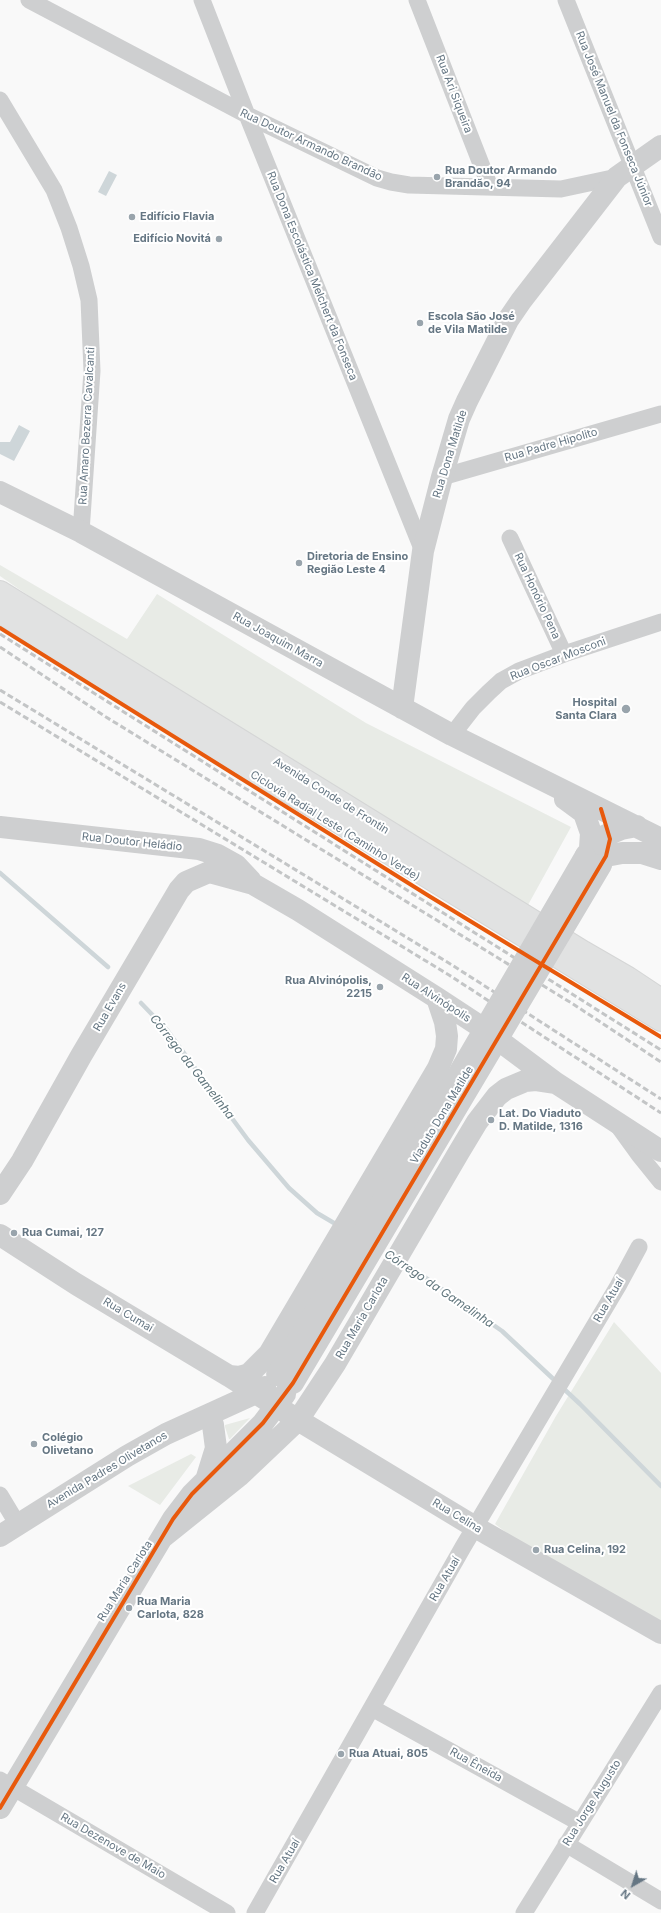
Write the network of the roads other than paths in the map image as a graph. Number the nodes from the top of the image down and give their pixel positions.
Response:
1 (29, 0) edge
2 (202, 0) edge
3 (417, 0) edge
4 (566, 0) edge
5 (0, 100) edge
6 (247, 116) junction
7 (661, 146) edge
8 (625, 171) junction
9 (490, 187) junction
10 (661, 237) edge
11 (661, 414) edge
12 (442, 477) junction
13 (0, 492) edge
14 (81, 532) junction
15 (510, 538) dead end
16 (423, 551) junction
17 (0, 592) edge
18 (0, 612) edge
19 (661, 622) edge
20 (564, 654) junction
21 (402, 708) junction
22 (452, 735) junction
23 (557, 786) junction
24 (601, 809) junction
25 (637, 826) junction
26 (0, 827) edge
27 (609, 833) junction
28 (661, 838) edge
29 (595, 857) junction
30 (661, 859) edge
31 (253, 884) junction
32 (628, 978) junction
33 (661, 989) edge
34 (437, 998) junction
35 (661, 1000) edge
36 (661, 1020) edge
37 (556, 1083) junction
38 (614, 1120) junction
39 (407, 1121) junction
40 (661, 1151) edge
41 (459, 1152) junction
42 (661, 1182) edge
43 (0, 1194) edge
44 (0, 1235) edge
45 (638, 1247) dead end
46 (229, 1376) junction
47 (285, 1379) junction
48 (256, 1393) junction
49 (276, 1406) junction
50 (210, 1415) junction
51 (298, 1420) junction
52 (207, 1478) junction
53 (0, 1495) edge
54 (475, 1527) junction
55 (9, 1530) edge
56 (163, 1537) junction
57 (661, 1633) edge
58 (661, 1693) edge
59 (372, 1708) junction
60 (6, 1783) edge
61 (0, 1808) edge
62 (580, 1823) junction
63 (566, 1844) junction
64 (661, 1901) edge
65 (227, 1913) edge
66 (255, 1913) edge
67 (524, 1913) edge

1 - 6 street, Rua Doutor Armando Brandão
2 - 6 street, Rua Dona Escolástica Melchert da Fonseca
3 - 9 street, Rua Ari Siqueira
4 - 8 street, Rua José Manuel da Fonseca Júnior
5 - 14 street, Rua Amaro Bezerra Cavalcanti
6 - 9 street, Rua Doutor Armando Brandão
6 - 16 street, Rua Dona Escolástica Melchert da Fonseca
7 - 8 street, Rua Dona Matilde
8 - 9 street, Rua Doutor Armando Brandão
8 - 10 street, Rua José Manuel da Fonseca Júnior
8 - 12 street, Rua Dona Matilde
11 - 12 street, Rua Padre Hipolito
12 - 16 street, Rua Dona Matilde
13 - 14 street, Rua Joaquim Marra
14 - 21 street, Rua Joaquim Marra
15 - 20 street, Rua Honório Pena
16 - 21 street, Rua Dona Matilde
17 - 32 highway, Avenida Conde de Frontin
18 - 36 highway, Avenida Conde de Frontin
19 - 20 street, Rua Oscar Mosconi
20 - 22 street, Rua Oscar Mosconi
21 - 22 street, Rua Joaquim Marra
22 - 23 street, Rua Joaquim Marra
23 - 24 street, Rua Joaquim Marra
23 - 29 street, Rua Joaquim Marra
24 - 25 street, Rua Joaquim Marra
24 - 27 street
25 - 27 street
25 - 28 street, Rua Joaquim Marra
26 - 31 street, Rua Doutor Heládio
27 - 29 street
29 - 30 street
29 - 47 street, Viaduto Dona Matilde, bridge
31 - 34 street, Rua Alvinópolis
31 - 43 street, Rua Evans
32 - 33 highway
32 - 35 highway, Avenida Conde de Frontin
34 - 37 street, Rua Alvinópolis
34 - 39 street
37 - 38 street, Rua Alvinópolis
37 - 41 street, Rua Maria Carlota
38 - 40 street, Rua Alvinópolis
38 - 42 street, Rua Alvinópolis
39 - 41 street
39 - 46 street
41 - 51 street, Rua Maria Carlota
44 - 46 street, Rua Cumai
45 - 54 street, Rua Atuaí
46 - 48 street, Rua Cumai
47 - 48 street, Avenida Padres Olivetanos
47 - 49 street, Rua Maria Carlota
48 - 49 street, Rua Celina
48 - 50 street, Avenida Padres Olivetanos
49 - 51 street, Rua Celina
49 - 52 street, Rua Maria Carlota
50 - 52 street
50 - 55 street, Avenida Padres Olivetanos
51 - 54 street, Rua Celina
51 - 56 street, Rua Maria Carlota
52 - 56 street, Rua Maria Carlota
53 - 55 street
54 - 57 street, Rua Celina
54 - 59 street, Rua Atuaí
56 - 60 street, Rua Maria Carlota
58 - 62 street, Rua Jorge Augusto
59 - 62 street, Rua Êneida
59 - 66 street, Rua Atuaí
60 - 61 street, Rua Maria Carlota
60 - 65 street, Rua Dezenove de Maio
62 - 63 street, Rua Jorge Augusto
63 - 64 street
63 - 67 street, Rua Jorge Augusto

